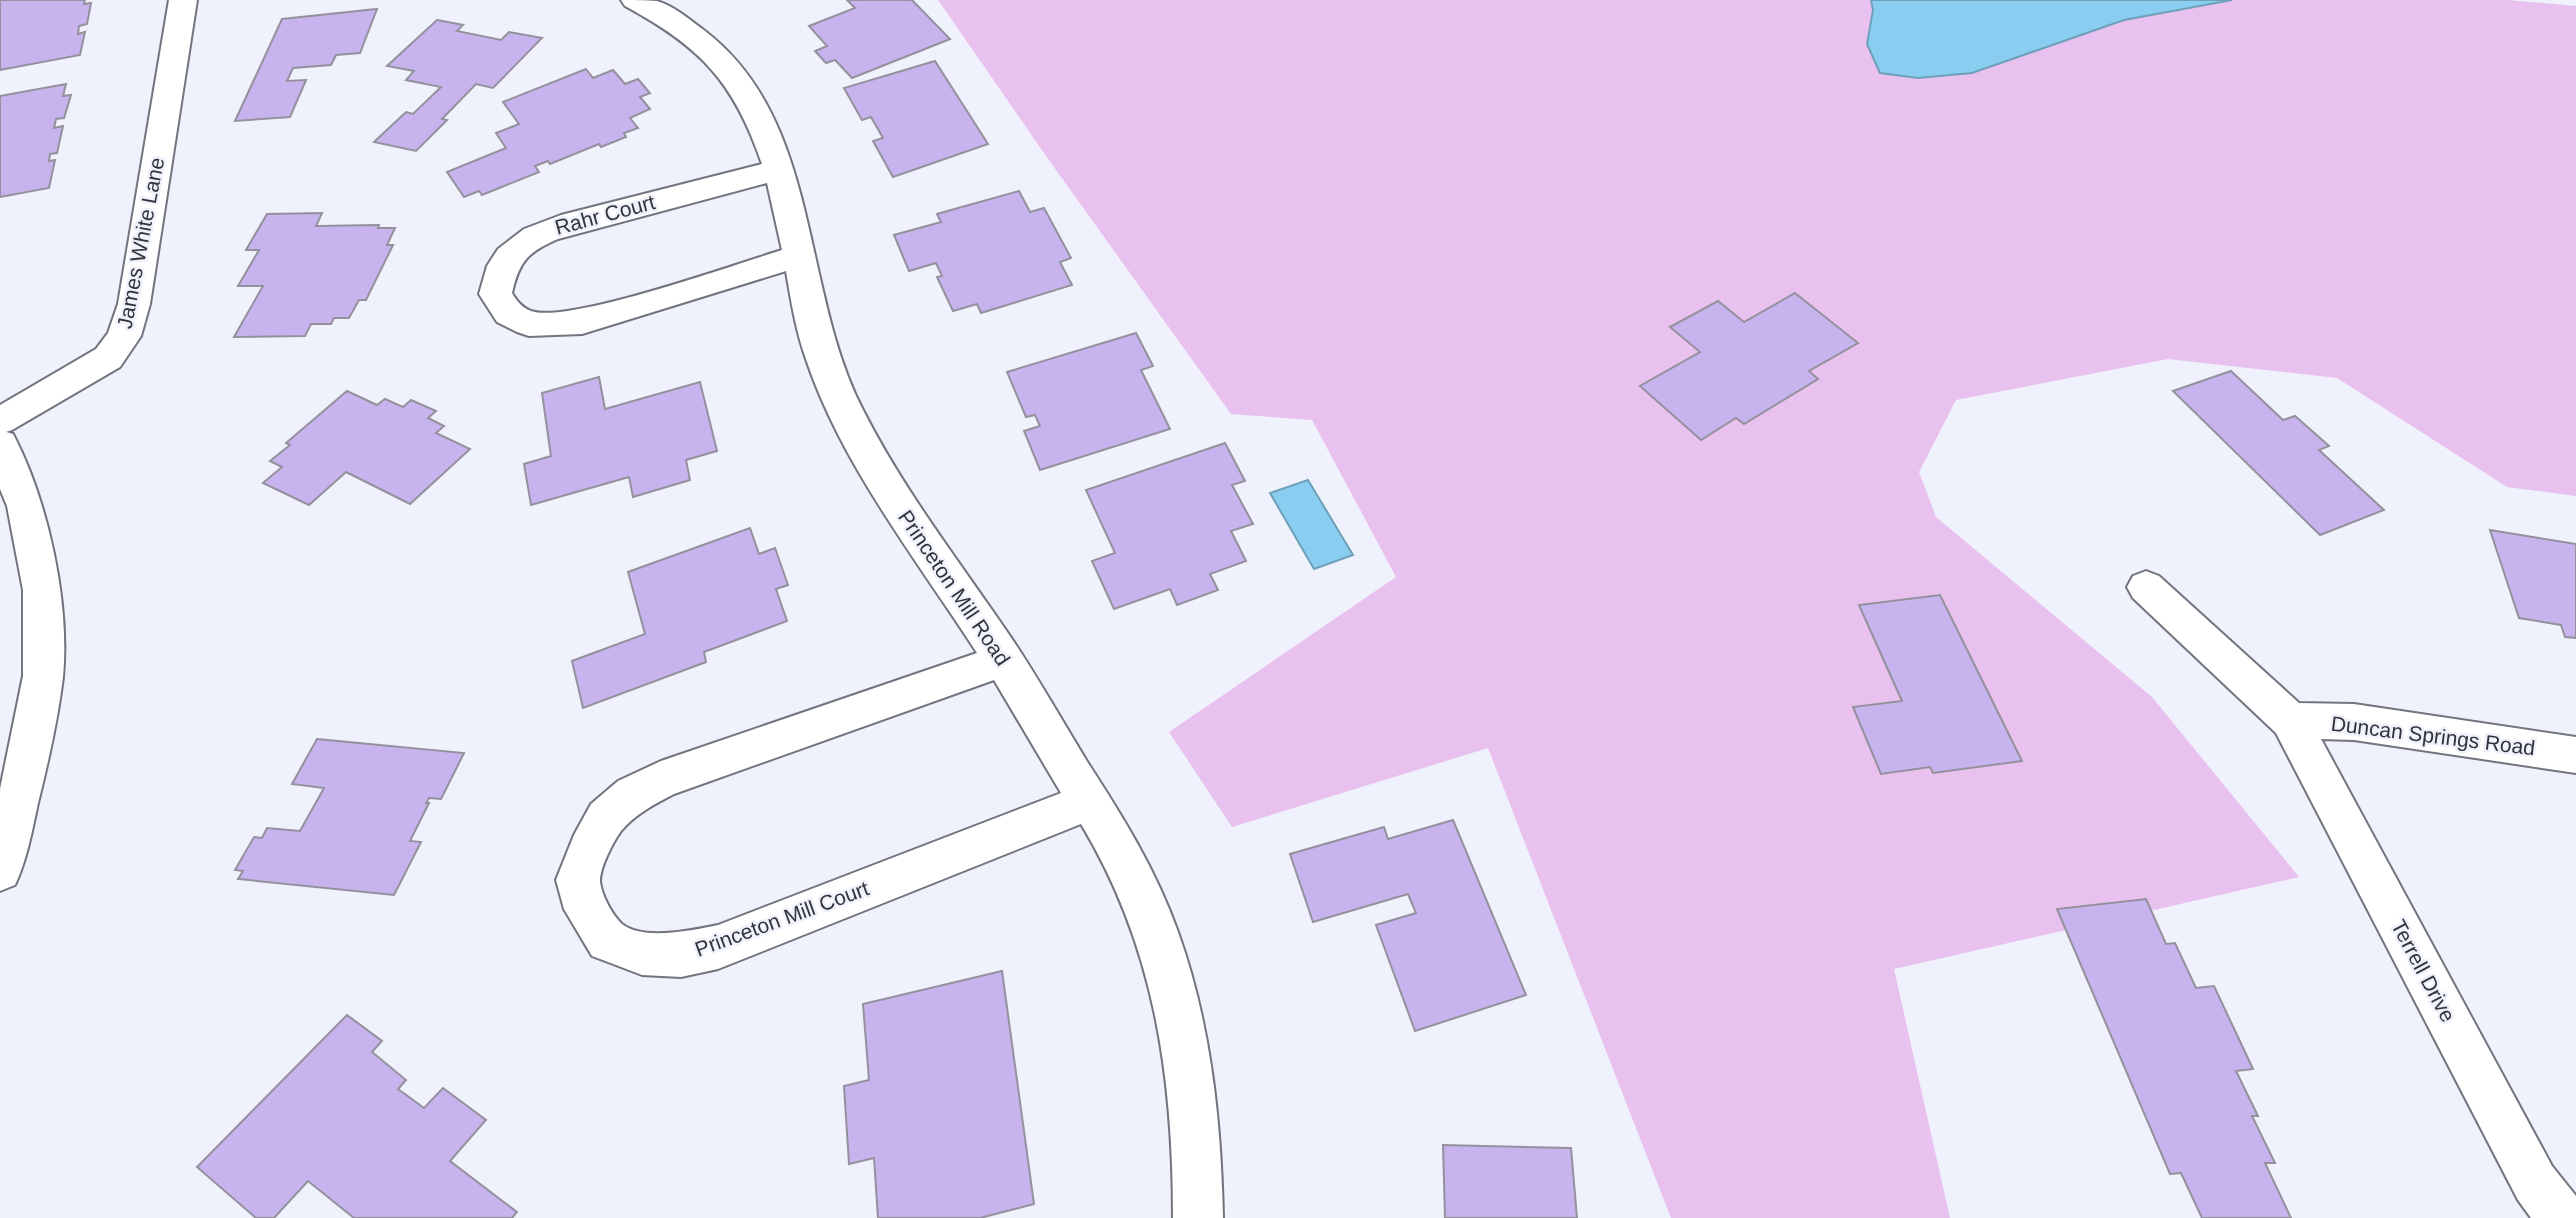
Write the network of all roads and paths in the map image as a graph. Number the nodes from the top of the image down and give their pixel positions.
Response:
1 (183, 0) edge
2 (635, 0) edge
3 (779, 170) junction
4 (799, 256) junction
5 (0, 421) edge
6 (0, 444) edge
7 (2146, 587) dead end
8 (1004, 660) junction
9 (2290, 720) junction
10 (2576, 755) edge
11 (1090, 801) junction
12 (0, 871) edge
13 (1198, 1218) edge
14 (2561, 1218) edge

1 - 5 street, James White Lane
2 - 3 street, Princeton Mill Road
3 - 4 street, Princeton Mill Road
3 - 4 street, Rahr Court
4 - 8 street, Princeton Mill Road
6 - 12 street
7 - 9 street, Terrell Drive
8 - 11 street, Princeton Mill Road
8 - 11 street, Princeton Mill Court
9 - 10 street, Duncan Springs Road
9 - 14 street, Terrell Drive
11 - 13 street, Princeton Mill Road

